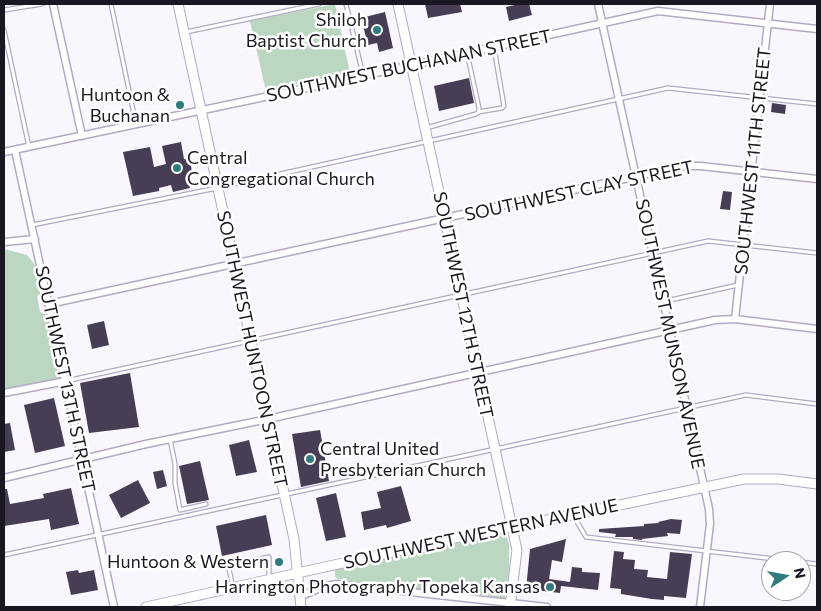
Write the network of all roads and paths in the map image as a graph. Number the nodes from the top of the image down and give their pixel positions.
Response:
1 (42, 4) edge
2 (53, 4) edge
3 (111, 4) edge
4 (178, 4) edge
5 (319, 4) edge
6 (346, 4) edge
7 (398, 4) edge
8 (598, 4) edge
9 (770, 4) edge
10 (4, 10) edge
11 (602, 23) junction
12 (768, 24) junction
13 (817, 29) edge
14 (4, 30) edge
15 (183, 33) junction
16 (494, 47) junction
17 (467, 53) junction
18 (411, 65) junction
19 (363, 76) junction
20 (760, 98) junction
21 (619, 99) junction
22 (817, 104) edge
23 (200, 112) junction
24 (478, 112) junction
25 (136, 125) junction
26 (425, 128) junction
27 (82, 136) junction
28 (428, 142) junction
29 (29, 147) junction
30 (15, 150) junction
31 (4, 152) edge
32 (752, 172) junction
33 (636, 177) junction
34 (817, 179) edge
35 (217, 188) junction
36 (445, 219) junction
37 (32, 225) junction
38 (35, 239) junction
39 (4, 242) edge
40 (743, 245) junction
41 (652, 253) junction
42 (817, 253) edge
43 (234, 264) junction
44 (739, 285) junction
45 (461, 295) junction
46 (663, 300) junction
47 (49, 304) junction
48 (735, 319) junction
49 (817, 328) edge
50 (670, 331) junction
51 (251, 341) junction
52 (478, 372) junction
53 (66, 381) junction
54 (4, 393) edge
55 (817, 404) edge
56 (686, 408) junction
57 (268, 419) junction
58 (170, 439) junction
59 (495, 449) junction
60 (82, 460) junction
61 (4, 478) edge
62 (817, 484) edge
63 (704, 488) junction
64 (284, 495) junction
65 (206, 504) dead end
66 (573, 515) junction
67 (512, 528) junction
68 (98, 534) junction
69 (706, 551) junction
70 (4, 555) edge
71 (761, 557) edge
72 (297, 573) junction
73 (269, 579) junction
74 (233, 588) junction
75 (299, 597) junction
76 (511, 605) edge
77 (114, 607) edge
78 (146, 607) edge
79 (301, 607) edge
80 (547, 607) edge
81 (700, 607) edge

1 - 10 lane
2 - 27 street
3 - 25 lane
4 - 15 main road, SOUTHWEST HUNTOON STREET
5 - 15 lane
6 - 19 lane
7 - 18 main road, SOUTHWEST 12TH STREET
8 - 11 street, SOUTHWEST MUNSON AVENUE
9 - 12 street, SOUTHWEST 11TH STREET
11 - 12 street, SOUTHWEST BUCHANAN STREET
11 - 16 street, SOUTHWEST BUCHANAN STREET
11 - 21 street, SOUTHWEST MUNSON AVENUE
12 - 13 street, SOUTHWEST BUCHANAN STREET
12 - 20 street, SOUTHWEST 11TH STREET
14 - 29 lane
15 - 23 main road, SOUTHWEST HUNTOON STREET
16 - 17 street, SOUTHWEST BUCHANAN STREET
16 - 24 lane
17 - 18 street, SOUTHWEST BUCHANAN STREET
17 - 24 lane
18 - 19 street, SOUTHWEST BUCHANAN STREET
18 - 26 main road, SOUTHWEST 12TH STREET
19 - 23 street, SOUTHWEST BUCHANAN STREET
20 - 21 lane
20 - 22 lane
20 - 32 street, SOUTHWEST 11TH STREET
21 - 28 lane
21 - 33 street, SOUTHWEST MUNSON AVENUE
23 - 25 street, SOUTHWEST BUCHANAN STREET
23 - 35 main road, SOUTHWEST HUNTOON STREET
24 - 26 lane
25 - 27 street, SOUTHWEST BUCHANAN STREET
26 - 28 main road, SOUTHWEST 12TH STREET
27 - 29 street, SOUTHWEST BUCHANAN STREET
28 - 35 lane
28 - 36 main road, SOUTHWEST 12TH STREET
29 - 30 street, SOUTHWEST BUCHANAN STREET
30 - 31 street, SOUTHWEST BUCHANAN STREET
30 - 37 street, SOUTHWEST 13TH STREET
32 - 33 street, SOUTHWEST CLAY STREET
32 - 34 street, SOUTHWEST CLAY STREET
32 - 40 street, SOUTHWEST 11TH STREET
33 - 36 street, SOUTHWEST CLAY STREET
33 - 41 street, SOUTHWEST MUNSON AVENUE
35 - 37 lane
35 - 43 main road, SOUTHWEST HUNTOON STREET
36 - 43 street, SOUTHWEST CLAY STREET
36 - 45 main road, SOUTHWEST 12TH STREET
37 - 38 street, SOUTHWEST 13TH STREET
38 - 39 street
38 - 47 street, SOUTHWEST 13TH STREET
40 - 41 lane
40 - 42 lane
40 - 44 street, SOUTHWEST 11TH STREET
41 - 45 lane
41 - 46 street, SOUTHWEST MUNSON AVENUE
43 - 47 street, SOUTHWEST CLAY STREET
43 - 51 main road, SOUTHWEST HUNTOON STREET
44 - 46 lane
44 - 48 street, SOUTHWEST 11TH STREET
45 - 51 lane
45 - 52 main road, SOUTHWEST 12TH STREET
46 - 50 street, SOUTHWEST MUNSON AVENUE
47 - 53 street, SOUTHWEST 13TH STREET
48 - 49 street
48 - 50 street
50 - 52 street
50 - 56 street, SOUTHWEST MUNSON AVENUE
51 - 53 lane
51 - 57 main road, SOUTHWEST HUNTOON STREET
52 - 57 street
52 - 59 main road, SOUTHWEST 12TH STREET
53 - 54 street
53 - 60 street, SOUTHWEST 13TH STREET
55 - 56 lane
56 - 59 lane
56 - 63 street, SOUTHWEST MUNSON AVENUE
57 - 58 street
57 - 64 main road, SOUTHWEST HUNTOON STREET
58 - 60 street
58 - 65 lane
59 - 64 lane
59 - 67 main road, SOUTHWEST 12TH STREET
60 - 61 street
60 - 68 street, SOUTHWEST 13TH STREET
62 - 63 main road, SOUTHWEST WESTERN AVENUE
63 - 66 main road, SOUTHWEST WESTERN AVENUE
63 - 69 street
64 - 68 lane
64 - 72 main road, SOUTHWEST HUNTOON STREET
66 - 67 main road, SOUTHWEST WESTERN AVENUE
66 - 69 lane
67 - 72 main road, SOUTHWEST WESTERN AVENUE
67 - 76 main road, SOUTHWEST 12TH STREET
68 - 70 lane
68 - 77 street, SOUTHWEST 13TH STREET
69 - 71 lane
69 - 81 street
72 - 73 main road, SOUTHWEST WESTERN AVENUE
72 - 75 main road, SOUTHWEST HUNTOON STREET
73 - 74 main road, SOUTHWEST WESTERN AVENUE
73 - 74 lane
74 - 78 main road, SOUTHWEST WESTERN AVENUE
75 - 76 street
75 - 79 main road, SOUTHWEST HUNTOON STREET
76 - 80 street

